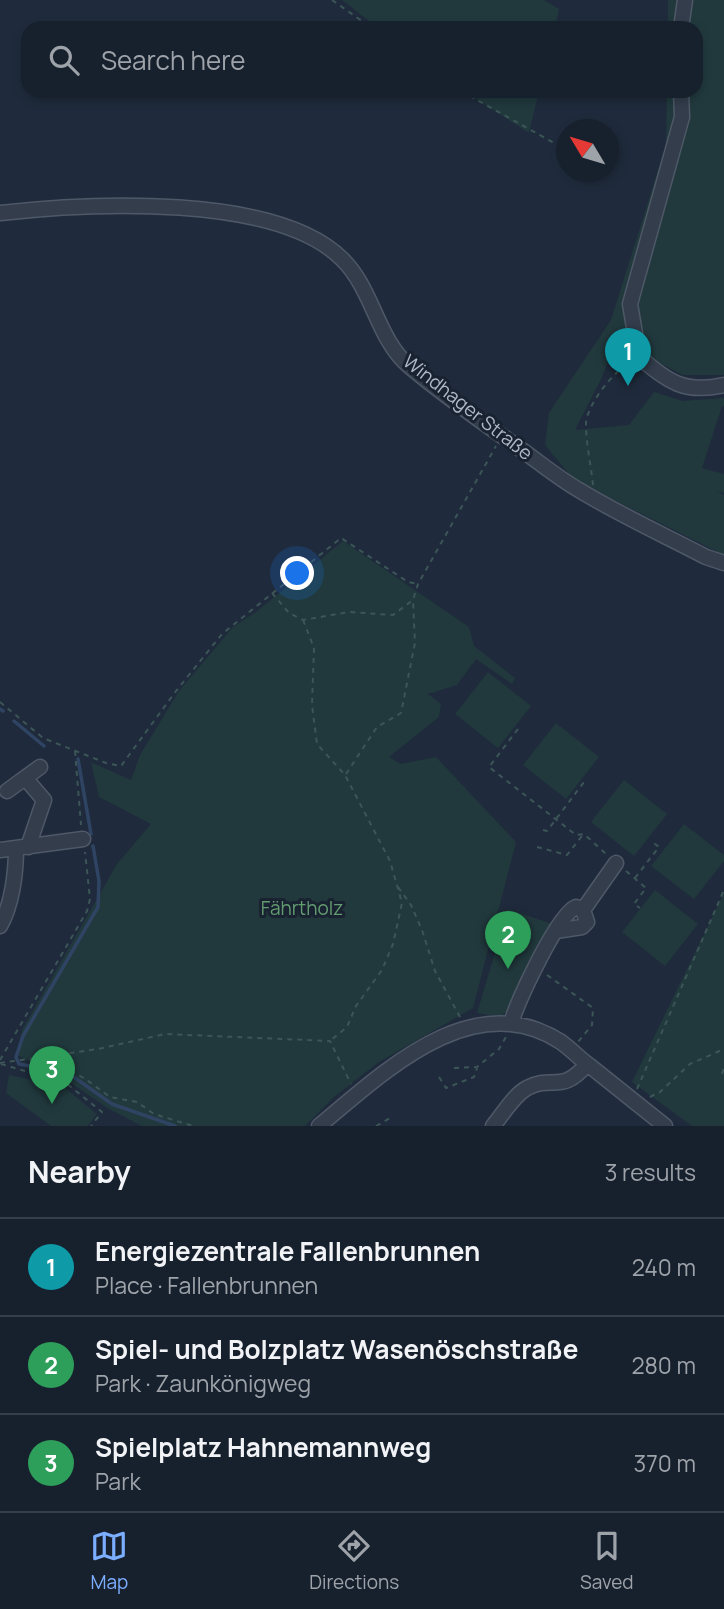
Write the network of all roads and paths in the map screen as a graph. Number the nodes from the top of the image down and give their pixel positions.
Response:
1 (332, 0) edge
2 (685, 0) edge
3 (362, 21) edge
4 (682, 21) edge
5 (474, 98) edge
6 (681, 98) edge
7 (554, 143) dead end
8 (0, 213) edge
9 (639, 357) junction
10 (724, 385) edge
11 (501, 435) junction
12 (594, 498) junction
13 (724, 564) edge
14 (418, 584) junction
15 (271, 593) junction
16 (413, 600) junction
17 (303, 620) junction
18 (0, 702) edge
19 (518, 729) dead end
20 (75, 750) junction
21 (40, 767) dead end
22 (345, 775) junction
23 (26, 779) junction
24 (584, 782) dead end
25 (7, 792) dead end
26 (556, 818) junction
27 (543, 830) dead end
28 (583, 834) junction
29 (83, 839) junction
30 (651, 841) dead end
31 (537, 847) dead end
32 (22, 848) junction
33 (0, 850) edge
34 (617, 863) junction
35 (634, 879) junction
36 (397, 887) junction
37 (724, 890) edge
38 (640, 908) dead end
39 (0, 926) edge
40 (534, 969) junction
41 (460, 1017) dead end
42 (511, 1023) junction
43 (330, 1041) junction
44 (724, 1049) edge
45 (571, 1051) junction
46 (27, 1058) junction
47 (0, 1063) edge
48 (587, 1064) junction
49 (477, 1067) junction
50 (724, 1067) edge
51 (454, 1068) dead end
52 (722, 1074) edge
53 (439, 1077) dead end
54 (356, 1095) junction
55 (634, 1101) junction
56 (392, 1117) dead end
57 (91, 1126) edge
58 (193, 1126) edge
59 (318, 1126) edge
60 (376, 1126) edge
61 (493, 1126) edge
62 (665, 1126) edge

1 - 3 path
2 - 4 street
5 - 7 path
6 - 9 street
8 - 11 street, Windhager Straße
9 - 10 street
9 - 12 path
11 - 12 street, Windhager Straße
11 - 14 path
12 - 13 street, Windhager Straße
14 - 15 path
14 - 16 path
15 - 17 path
15 - 20 path
16 - 17 path
16 - 22 path
17 - 22 path
18 - 20 path
19 - 26 path
20 - 29 path
21 - 23 street
22 - 36 path
23 - 25 street
23 - 32 street
24 - 26 path
26 - 27 path
26 - 28 path
28 - 31 path
28 - 34 path
29 - 32 street
29 - 47 path
30 - 35 path
32 - 33 street
32 - 39 street
34 - 35 path
34 - 40 street
35 - 38 path
36 - 41 path
36 - 43 path
37 - 55 path
40 - 42 street
40 - 45 path
42 - 45 street
42 - 49 path
42 - 54 street
43 - 46 path
43 - 54 path
44 - 55 path
45 - 48 street
46 - 47 path
46 - 58 path
47 - 57 path
48 - 55 street
48 - 61 street
49 - 51 path
49 - 53 path
50 - 52 path
54 - 59 street
55 - 62 street
56 - 60 path

